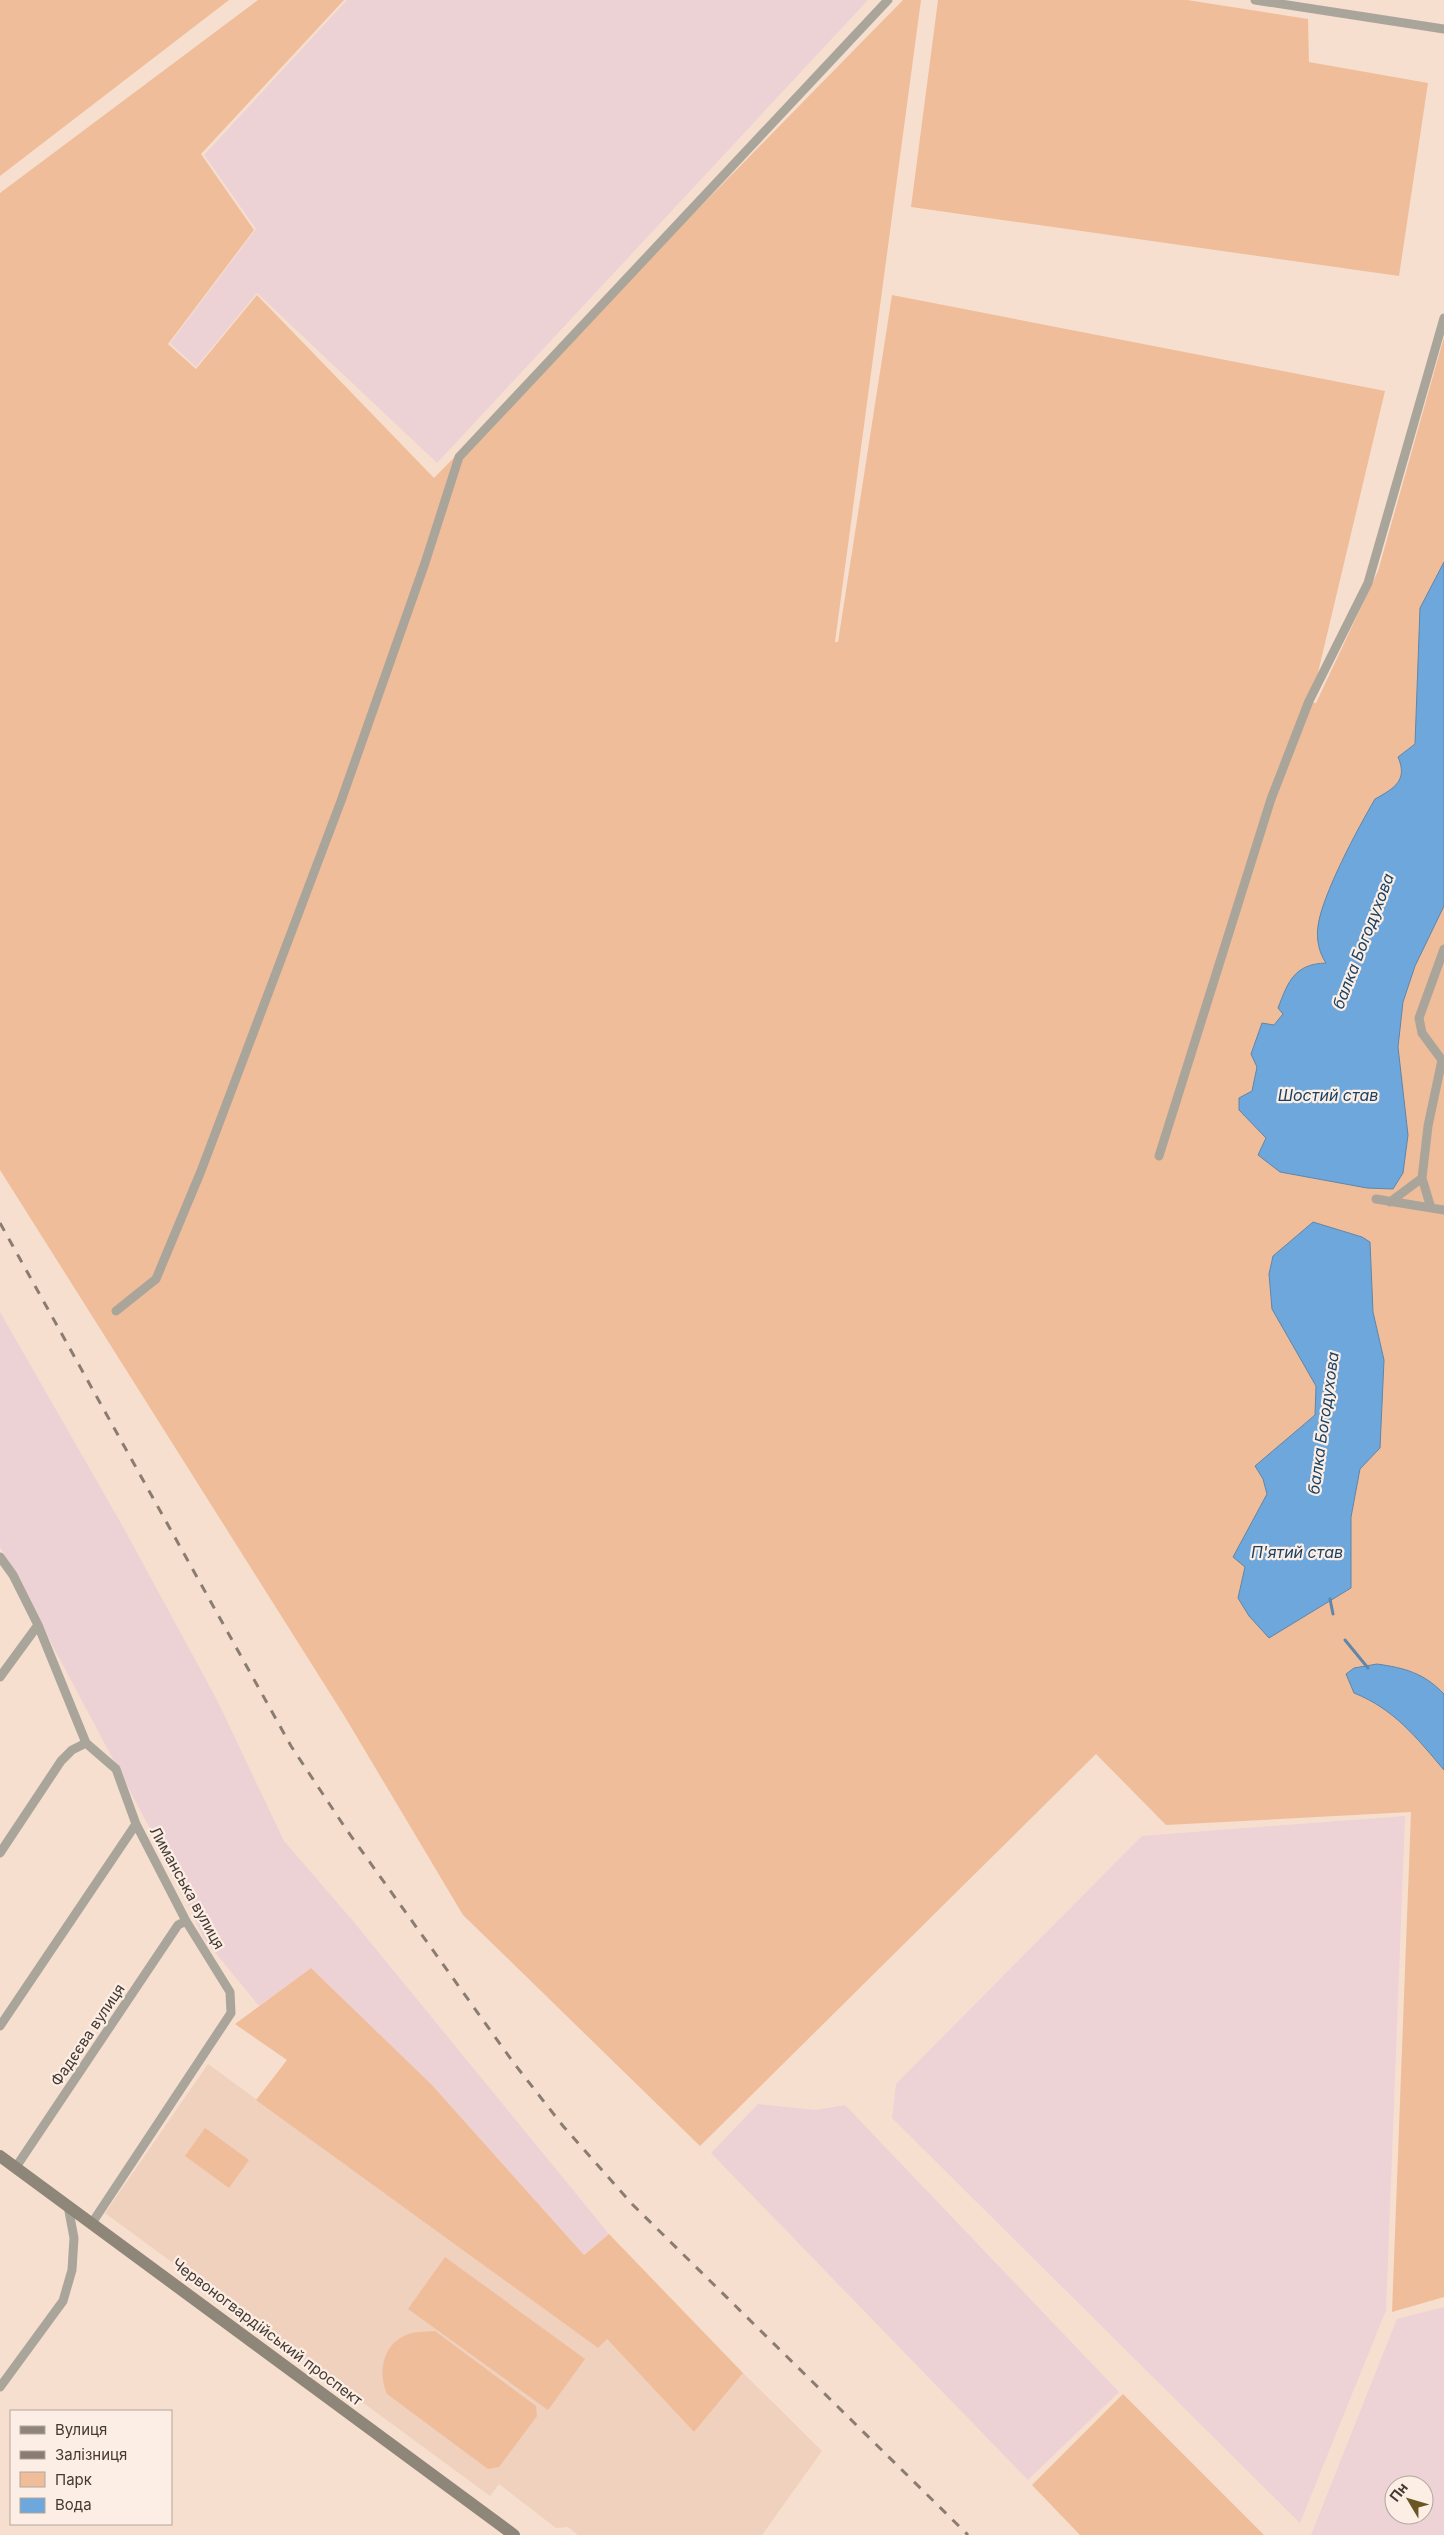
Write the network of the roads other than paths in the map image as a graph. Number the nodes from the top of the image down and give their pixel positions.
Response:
1 (888, 0) edge
2 (1255, 0) edge
3 (1444, 28) edge
4 (1444, 318) edge
5 (1444, 949) edge
6 (1159, 1156) dead end
7 (1422, 1178) junction
8 (1376, 1199) dead end
9 (1390, 1202) junction
10 (1431, 1208) junction
11 (1444, 1210) edge
12 (116, 1311) dead end
13 (0, 1558) edge
14 (38, 1625) junction
15 (0, 1677) edge
16 (86, 1743) junction
17 (136, 1824) junction
18 (0, 1853) edge
19 (186, 1921) junction
20 (0, 2026) edge
21 (0, 2156) edge
22 (16, 2167) junction
23 (68, 2206) junction
24 (92, 2223) junction
25 (0, 2387) edge
26 (514, 2535) edge

1 - 12 street
2 - 3 street
4 - 6 street
5 - 7 street
7 - 9 street
7 - 10 street
8 - 9 street
9 - 10 street
10 - 11 street
13 - 14 street, Лиманська вулиця
14 - 15 street
14 - 16 street, Лиманська вулиця
16 - 17 street, Лиманська вулиця
16 - 18 street
17 - 19 street, Лиманська вулиця
17 - 20 street
19 - 22 street, Фадєєва вулиця
19 - 24 street, Лиманська вулиця
21 - 22 main road, Червоногвардійський проспект
22 - 23 main road, Червоногвардійський проспект
23 - 24 main road, Червоногвардійський проспект
23 - 25 street
24 - 26 main road, Червоногвардійський проспект

